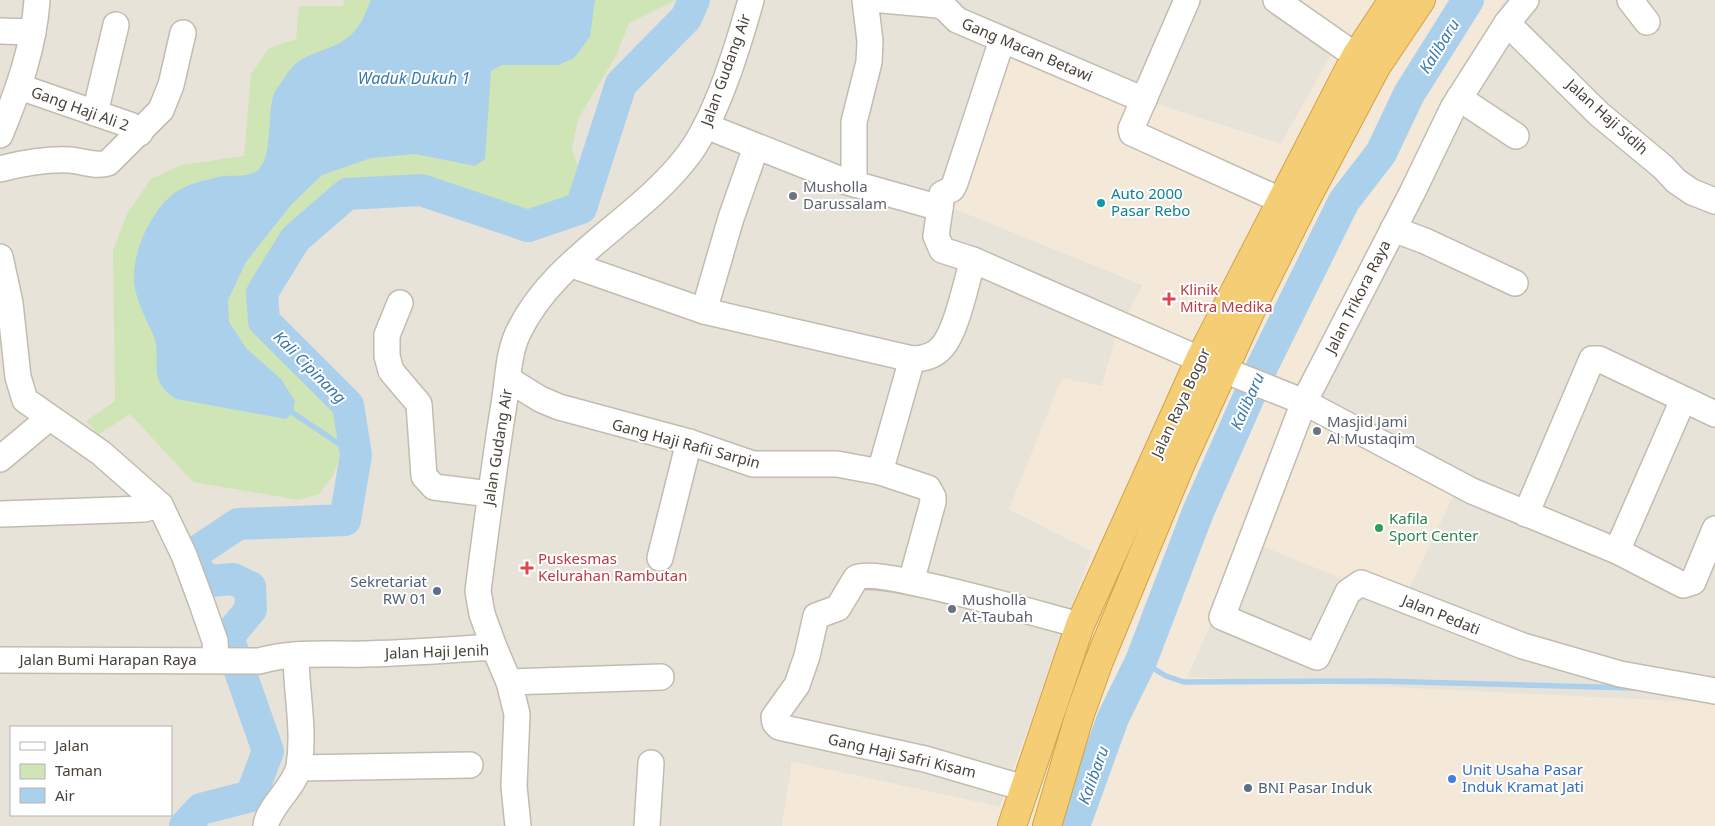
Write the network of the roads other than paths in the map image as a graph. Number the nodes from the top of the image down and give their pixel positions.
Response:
1 (37, 0) edge
2 (751, 0) edge
3 (865, 0) edge
4 (882, 0) edge
5 (1187, 0) edge
6 (1276, 0) edge
7 (1526, 0) edge
8 (1630, 0) edge
9 (1408, 2) edge
10 (1647, 22) dead end
11 (1507, 23) junction
12 (116, 25) dead end
13 (0, 31) edge
14 (33, 32) junction
15 (183, 33) dead end
16 (1002, 40) junction
17 (1356, 56) junction
18 (20, 87) junction
19 (1459, 98) junction
20 (1144, 100) junction
21 (94, 113) junction
22 (706, 126) junction
23 (140, 132) junction
24 (0, 135) edge
25 (1516, 136) dead end
26 (756, 147) junction
27 (0, 169) edge
28 (854, 184) junction
29 (1280, 200) junction
30 (1715, 201) edge
31 (940, 208) junction
32 (1394, 229) junction
33 (0, 257) edge
34 (973, 260) junction
35 (572, 265) junction
36 (1515, 283) dead end
37 (400, 303) dead end
38 (704, 310) junction
39 (912, 359) junction
40 (1220, 368) junction
41 (508, 379) junction
42 (1295, 399) junction
43 (1683, 400) junction
44 (1715, 414) edge
45 (49, 418) junction
46 (689, 442) junction
47 (0, 459) edge
48 (880, 472) junction
49 (490, 494) junction
50 (160, 505) junction
51 (1, 514) edge
52 (1526, 514) junction
53 (1715, 529) edge
54 (1617, 551) junction
55 (660, 558) dead end
56 (911, 582) junction
57 (1223, 611) joint
58 (1080, 625) junction
59 (494, 647) junction
60 (296, 655) junction
61 (0, 660) edge
62 (222, 661) junction
63 (259, 661) joint
64 (661, 677) dead end
65 (509, 682) junction
66 (1715, 691) edge
67 (651, 763) dead end
68 (470, 765) dead end
69 (299, 768) junction
70 (1024, 788) junction
71 (266, 826) edge
72 (518, 826) edge
73 (647, 826) edge
74 (1012, 826) edge
75 (1047, 826) edge

1 - 14 street
2 - 22 street, Jalan Gudang Air
3 - 28 street
4 - 16 street, Gang Macan Betawi
5 - 20 street
6 - 17 street
7 - 11 street, Jalan Trikora Raya
8 - 10 street
9 - 17 highway, Jalan Raya Bogor
9 - 40 highway, Jalan Raya Bogor
11 - 19 street, Jalan Trikora Raya
11 - 30 street, Jalan Haji Sidih
12 - 21 street
13 - 14 street
14 - 18 street
15 - 23 street
16 - 20 street, Gang Macan Betawi
16 - 31 street
17 - 29 highway, Jalan Raya Bogor
18 - 21 street, Gang Haji Ali 2
18 - 24 street
19 - 25 street
19 - 32 street, Jalan Trikora Raya
20 - 29 street
21 - 23 street, Gang Haji Ali 2
22 - 26 street
22 - 35 street, Jalan Gudang Air
23 - 27 street
26 - 28 street
26 - 38 street
28 - 31 street
29 - 40 highway, Jalan Raya Bogor
31 - 34 street
32 - 36 street
32 - 42 street, Jalan Trikora Raya
33 - 45 street, Jalan Bumi Harapan Raya
34 - 39 street
34 - 40 street
35 - 38 street
35 - 41 street, Jalan Gudang Air
37 - 49 street
38 - 39 street
39 - 48 street
40 - 42 street
40 - 58 highway, Jalan Raya Bogor
40 - 75 highway, Jalan Raya Bogor
41 - 46 street, Gang Haji Rafii Sarpin
41 - 49 street, Jalan Gudang Air
42 - 52 street
42 - 57 street, Jalan Trikora Raya
43 - 44 street
43 - 52 street
43 - 54 street
45 - 47 street
45 - 50 street, Jalan Bumi Harapan Raya
46 - 48 street, Gang Haji Rafii Sarpin
46 - 55 street
48 - 56 street, Gang Haji Rafii Sarpin
49 - 59 street, Jalan Gudang Air
50 - 51 street
50 - 62 street, Jalan Bumi Harapan Raya
52 - 54 street
53 - 54 street
56 - 58 street
56 - 70 street, Gang Haji Safri Kisam
57 - 66 street, Jalan Pedati
58 - 70 highway, Jalan Raya Bogor
59 - 60 street, Jalan Haji Jenih
59 - 65 street, Jalan Haji Jenih
60 - 63 street, Jalan Haji Jenih
60 - 69 street
61 - 62 street, Jalan Bumi Harapan Raya
62 - 63 street, Jalan Bumi Harapan Raya
64 - 65 street
65 - 72 street, Jalan Haji Jenih
67 - 73 street
68 - 69 street
69 - 71 street
70 - 74 highway, Jalan Raya Bogor

